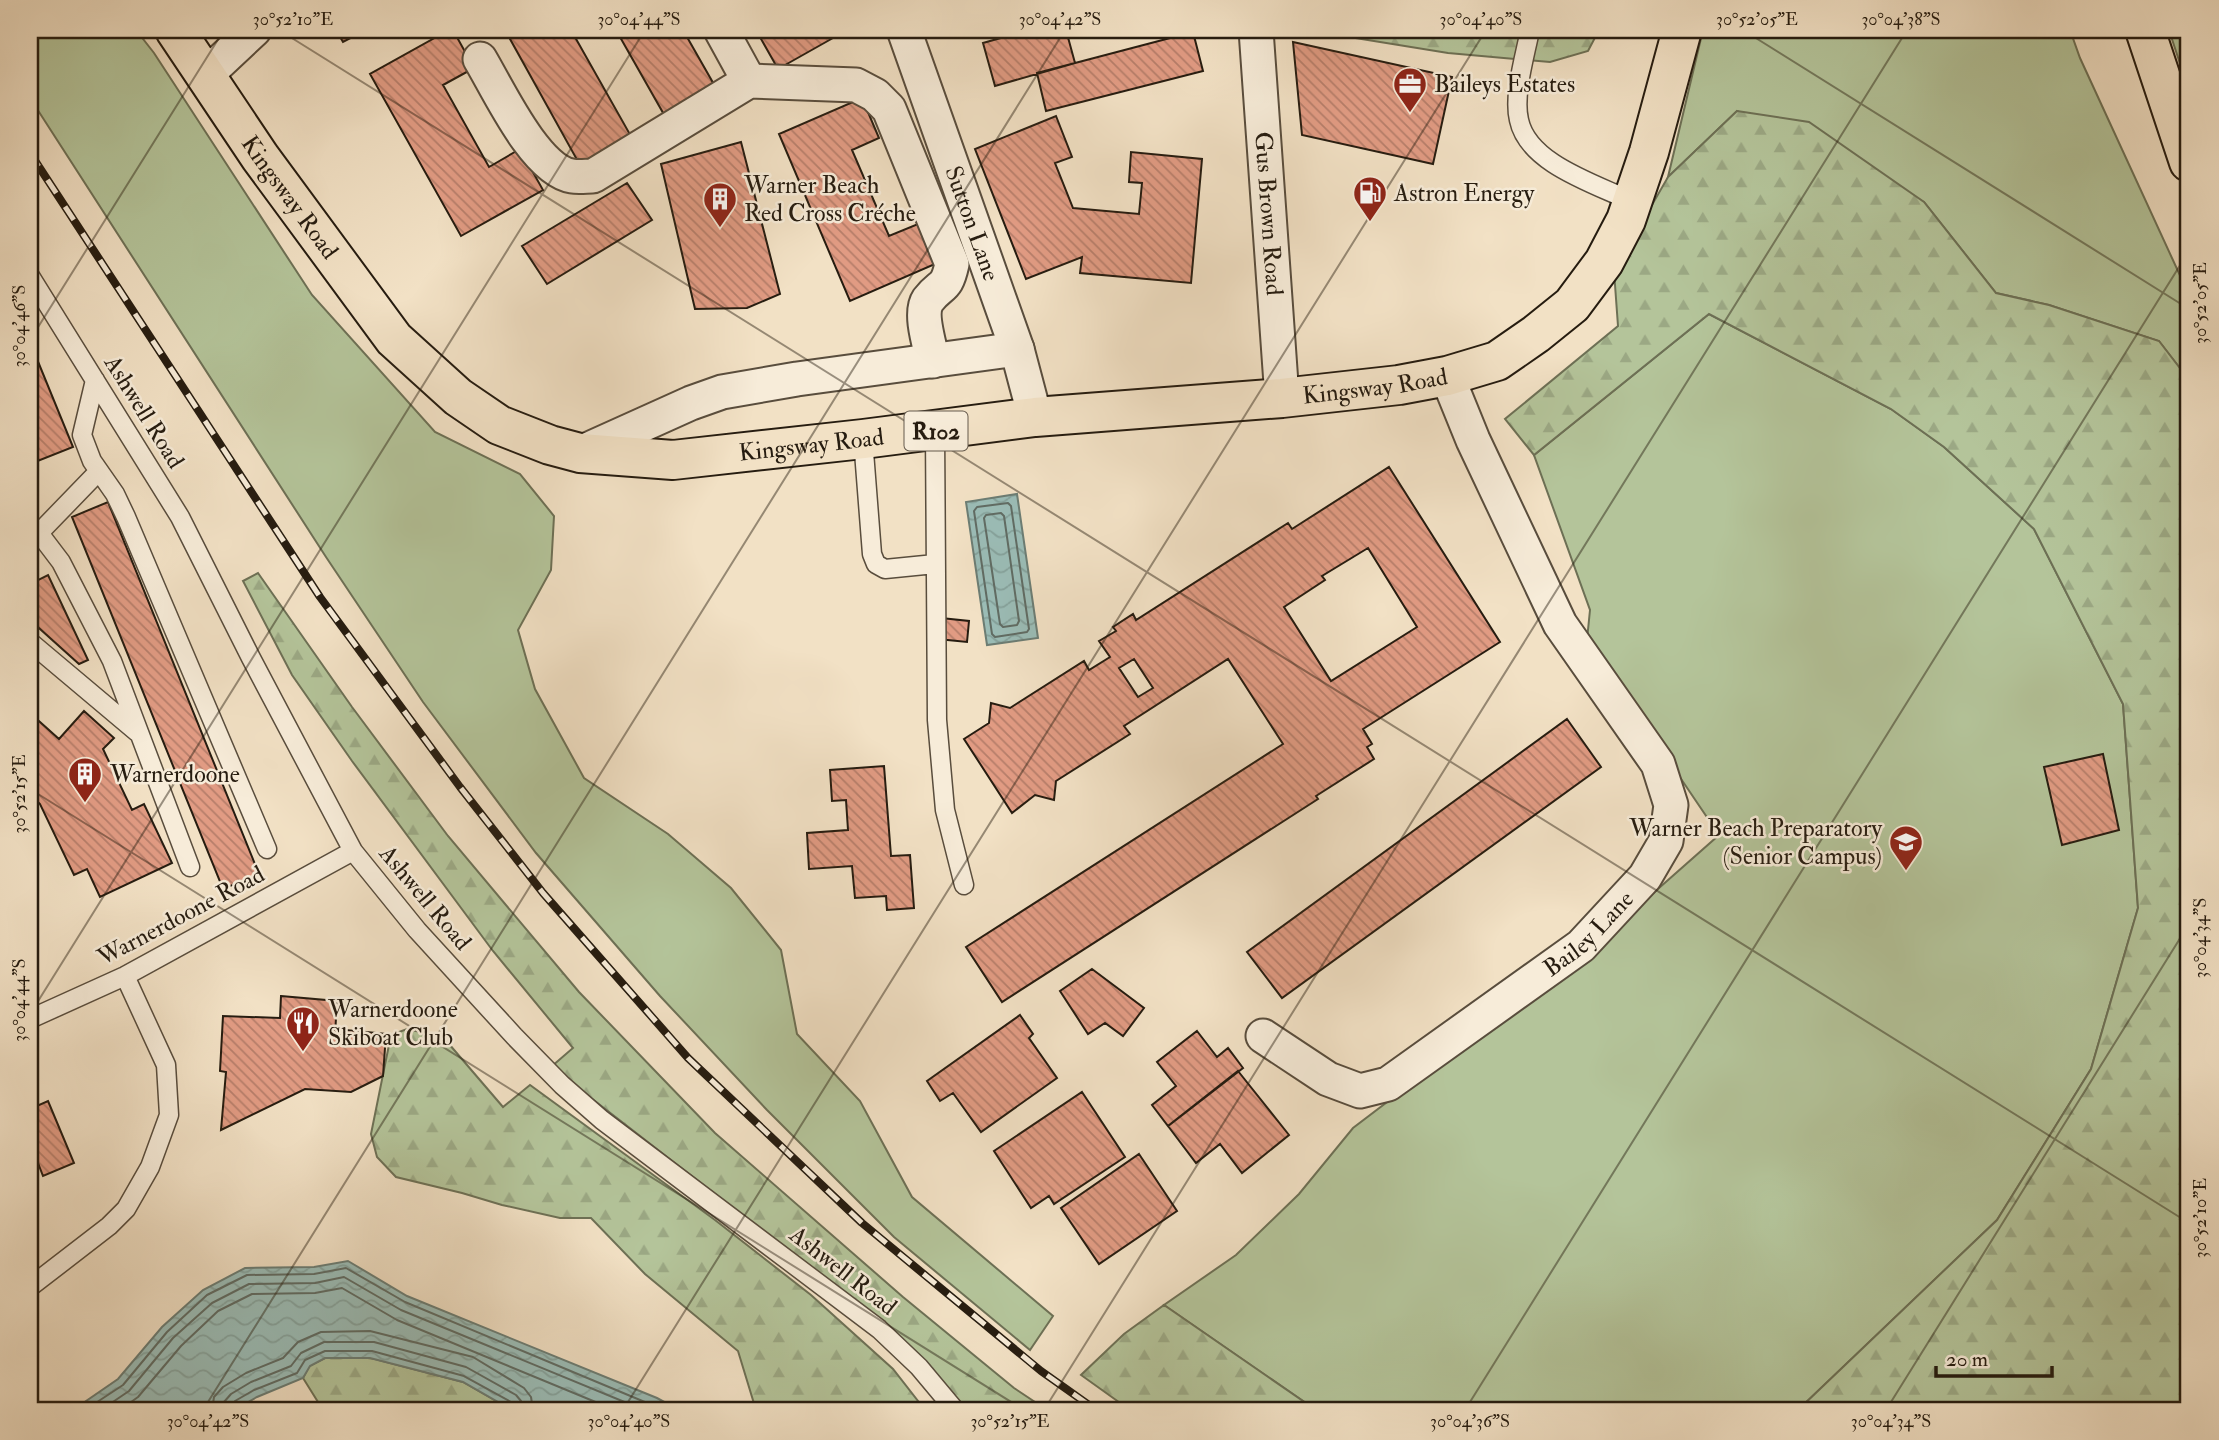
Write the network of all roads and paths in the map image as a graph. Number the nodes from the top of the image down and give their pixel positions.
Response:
1 (175, 30) edge
2 (254, 30) edge
3 (721, 30) edge
4 (904, 30) edge
5 (1256, 30) edge
6 (1530, 30) edge
7 (1682, 30) edge
8 (2145, 30) edge
9 (480, 59) dead end
10 (206, 75) junction
11 (749, 81) junction
12 (2189, 162) edge
13 (1633, 202) junction
14 (30, 276) edge
15 (1017, 349) junction
16 (933, 361) junction
17 (1447, 376) junction
18 (95, 380) junction
19 (1282, 398) junction
20 (1035, 417) junction
21 (935, 431) junction
22 (863, 439) junction
23 (580, 453) junction
24 (98, 472) junction
25 (34, 538) edge
26 (935, 564) junction
27 (30, 642) edge
28 (140, 735) junction
29 (267, 849) dead end
30 (353, 851) junction
31 (190, 867) dead end
32 (964, 885) dead end
33 (125, 976) junction
34 (30, 1019) edge
35 (1263, 1036) dead end
36 (30, 1287) edge
37 (955, 1410) edge

1 - 10 main road, Kingsway Road / R102
2 - 10 street
3 - 11 street
4 - 15 street, Sutton Lane
5 - 19 street, Gus Brown Road
6 - 13 lane
7 - 13 main road, Kingsway Road / R102
8 - 12 main road
9 - 11 street
10 - 23 main road, Kingsway Road / R102
11 - 16 street
13 - 17 main road, Kingsway Road / R102
14 - 18 lane, Ashwell Road
15 - 16 street
15 - 20 street, Sutton Lane
16 - 23 street
17 - 19 main road, Kingsway Road / R102
17 - 35 street, Bailey Lane
18 - 24 lane
18 - 30 lane, Ashwell Road
19 - 20 main road, Kingsway Road / R102
20 - 21 main road, Kingsway Road / R102
21 - 22 main road, Kingsway Road / R102
21 - 26 lane
22 - 23 main road, Kingsway Road / R102
22 - 26 lane
24 - 25 lane
24 - 29 lane
25 - 28 lane
26 - 32 lane
27 - 28 lane
28 - 31 lane
30 - 33 lane, Warnerdoone Road
30 - 37 lane, Ashwell Road
33 - 34 lane, Warnerdoone Road
33 - 36 lane

